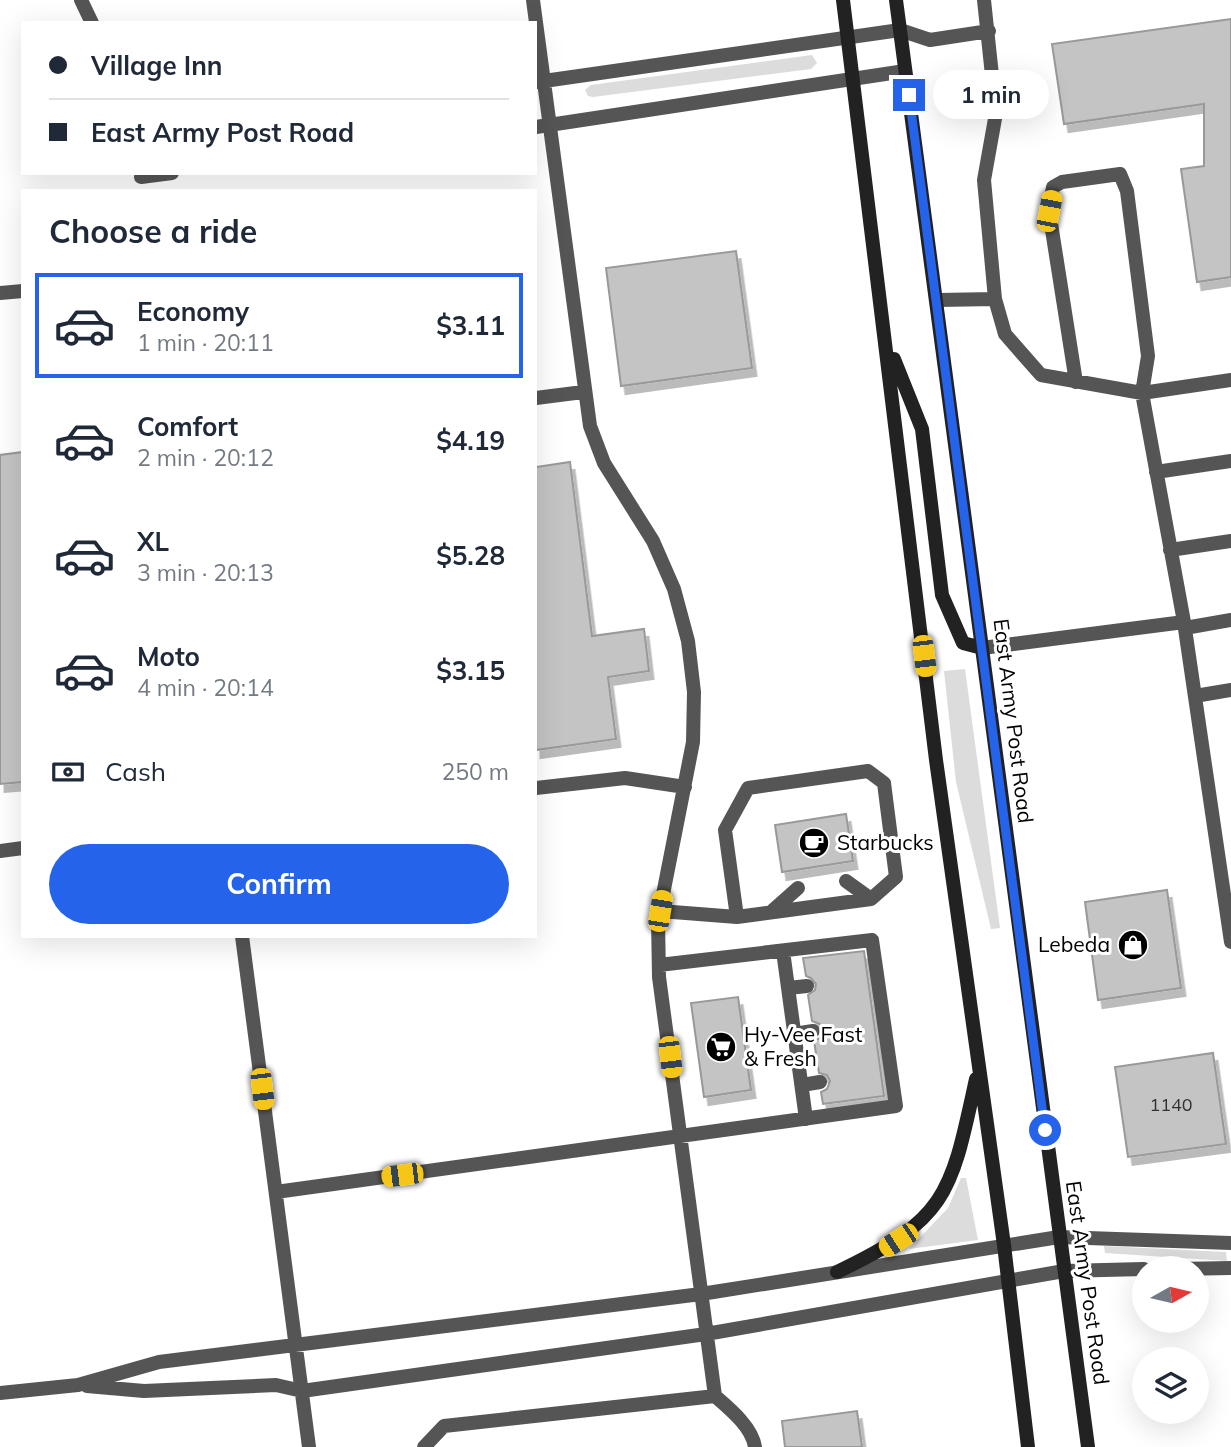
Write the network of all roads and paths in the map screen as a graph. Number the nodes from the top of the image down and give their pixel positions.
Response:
1 (81, 0) edge
2 (533, 0) edge
3 (843, 0) edge
4 (896, 0) edge
5 (984, 0) edge
6 (92, 21) edge
7 (535, 21) edge
8 (900, 30) junction
9 (989, 31) junction
10 (848, 37) junction
11 (537, 46) edge
12 (905, 71) junction
13 (853, 79) junction
14 (540, 81) edge
15 (542, 126) edge
16 (163, 175) edge
17 (142, 180) edge
18 (21, 291) edge
19 (0, 293) edge
20 (995, 299) junction
21 (937, 300) junction
22 (887, 341) junction
23 (1231, 380) edge
24 (1076, 382) junction
25 (583, 392) junction
26 (1142, 393) junction
27 (537, 398) edge
28 (1231, 461) edge
29 (1156, 472) junction
30 (1231, 541) edge
31 (1170, 550) junction
32 (1231, 620) edge
33 (1184, 625) junction
34 (982, 648) junction
35 (1231, 690) edge
36 (1195, 696) junction
37 (685, 787) junction
38 (537, 788) edge
39 (21, 848) edge
40 (0, 851) edge
41 (846, 881) dead end
42 (798, 888) dead end
43 (872, 900) junction
44 (660, 911) junction
45 (770, 913) junction
46 (737, 917) junction
47 (242, 938) edge
48 (1231, 942) edge
49 (783, 951) junction
50 (659, 965) junction
51 (807, 986) dead end
52 (788, 988) junction
53 (813, 1031) dead end
54 (794, 1034) junction
55 (979, 1067) junction
56 (820, 1082) dead end
57 (802, 1085) junction
58 (806, 1119) junction
59 (680, 1138) junction
60 (276, 1192) junction
61 (1059, 1237) junction
62 (1231, 1243) edge
63 (1004, 1245) junction
64 (1209, 1268) edge
65 (1231, 1268) edge
66 (1132, 1269) edge
67 (1063, 1271) junction
68 (837, 1272) junction
69 (1008, 1281) junction
70 (701, 1294) junction
71 (706, 1334) junction
72 (296, 1345) junction
73 (78, 1385) junction
74 (302, 1391) junction
75 (0, 1393) edge
76 (715, 1396) junction
77 (309, 1447) edge
78 (424, 1447) edge
79 (755, 1447) edge
80 (1028, 1447) edge
81 (1088, 1447) edge

1 - 6 lane
2 - 7 lane
3 - 10 main road
4 - 8 main road, East Army Post Road
5 - 9 lane
8 - 9 lane
8 - 10 lane
8 - 12 main road, East Army Post Road
9 - 20 lane
10 - 13 main road
10 - 14 lane
11 - 14 lane
12 - 13 lane
12 - 21 main road, East Army Post Road
13 - 15 lane
13 - 22 main road
14 - 15 lane
15 - 25 lane
16 - 17 lane
18 - 19 lane
20 - 21 lane
20 - 24 lane
21 - 34 main road, East Army Post Road
22 - 34 main road
22 - 55 main road
23 - 26 lane
24 - 26 lane
24 - 26 lane
25 - 27 lane
25 - 37 lane
26 - 29 lane
28 - 29 lane
29 - 31 lane
30 - 31 lane
31 - 33 lane
32 - 33 lane
33 - 34 lane
33 - 36 lane
34 - 61 main road, East Army Post Road
35 - 36 lane
36 - 48 lane
37 - 38 lane
37 - 44 lane
39 - 40 lane
41 - 43 lane
42 - 45 lane
43 - 45 lane
43 - 46 lane
44 - 46 lane
44 - 50 lane
45 - 46 lane
47 - 60 lane
49 - 50 lane
49 - 52 lane
49 - 58 lane
50 - 59 lane
51 - 52 lane
52 - 54 lane
53 - 54 lane
54 - 57 lane
55 - 63 main road
55 - 68 main road
56 - 57 lane
57 - 58 lane
58 - 59 lane
59 - 60 lane
59 - 70 lane
60 - 72 lane
61 - 62 lane
61 - 63 lane
61 - 67 main road, East Army Post Road
63 - 68 lane
63 - 69 main road
64 - 65 lane
66 - 67 lane
67 - 69 lane
67 - 81 main road, East Army Post Road
68 - 70 lane
69 - 71 lane
69 - 80 main road
70 - 71 lane
70 - 72 lane
71 - 74 lane
71 - 76 lane
72 - 73 lane
72 - 74 lane
73 - 74 lane
73 - 75 lane
74 - 77 lane
76 - 78 lane
76 - 79 lane

